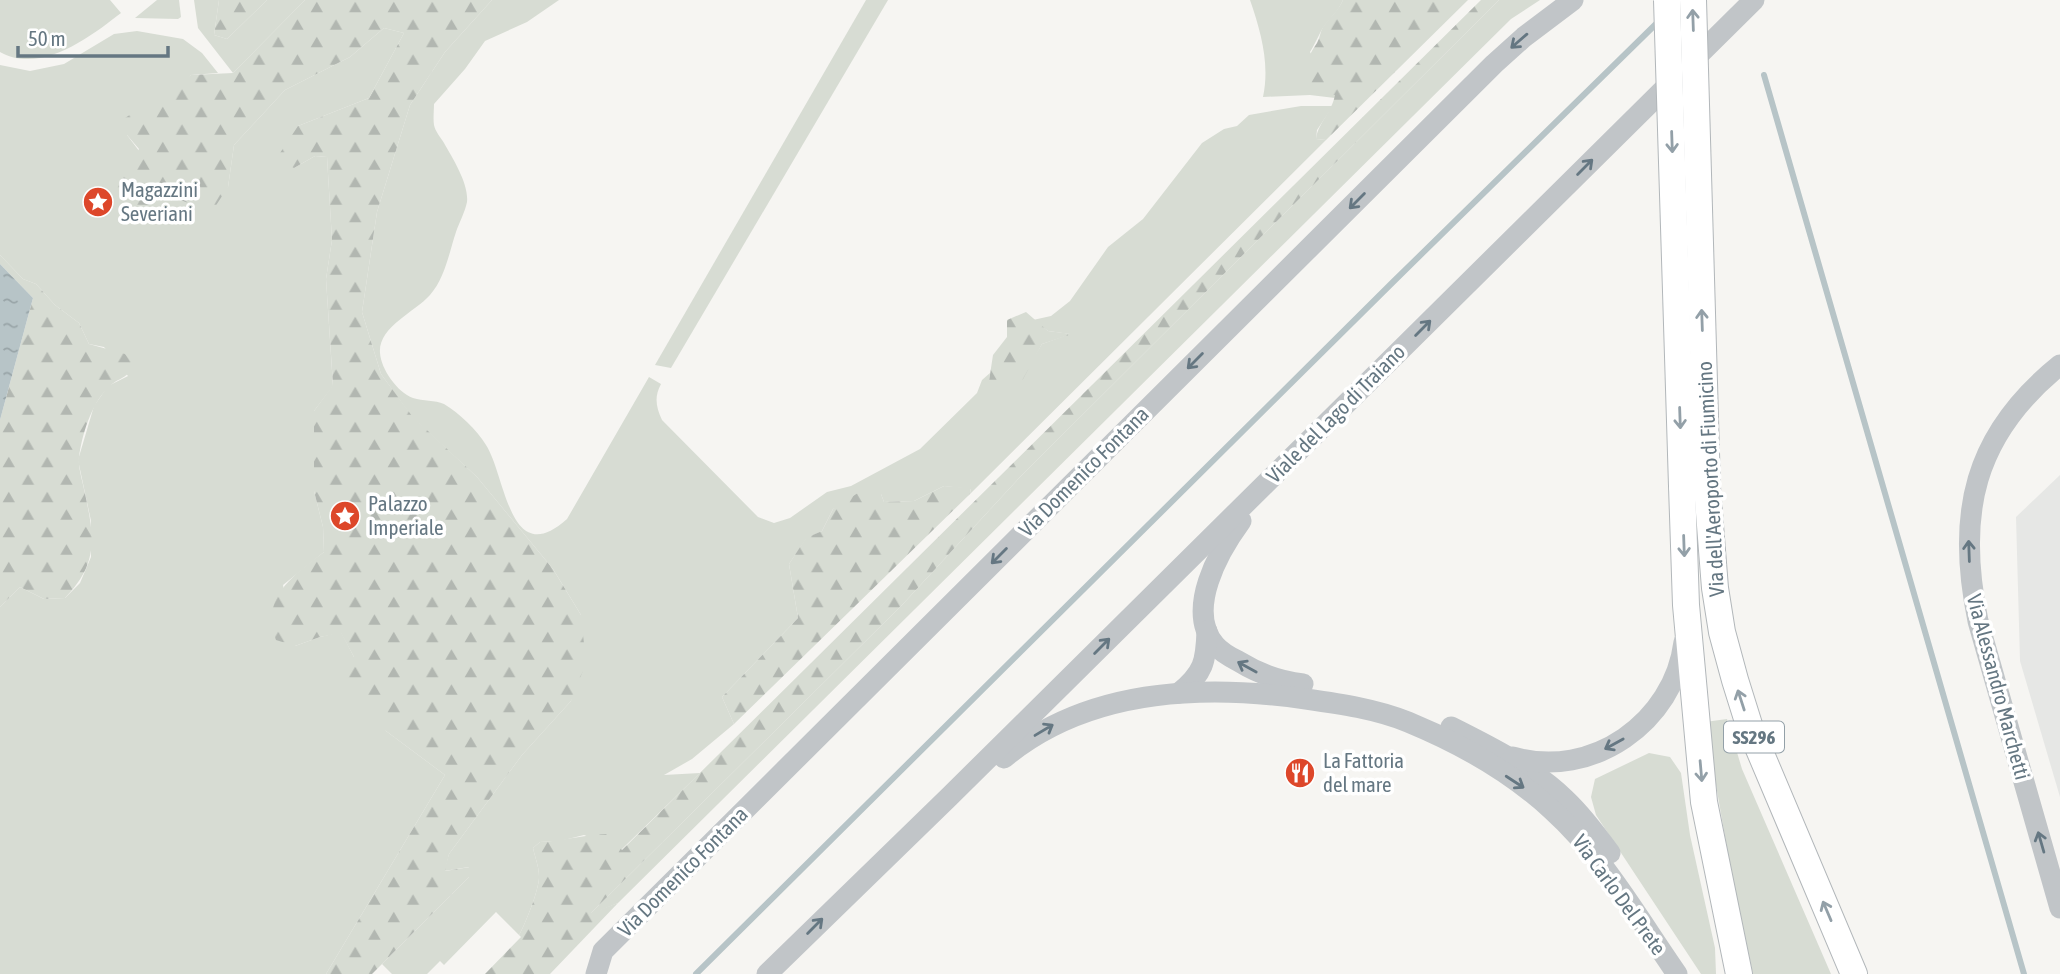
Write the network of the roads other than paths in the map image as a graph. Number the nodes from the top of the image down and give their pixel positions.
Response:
1 (1573, 0) edge
2 (1667, 0) edge
3 (1693, 0) edge
4 (1754, 0) edge
5 (2060, 365) edge
6 (1270, 479) junction
7 (1695, 486) junction
8 (1686, 605) junction
9 (1207, 631) junction
10 (1179, 693) junction
11 (1496, 750) junction
12 (948, 797) junction
13 (2060, 908) edge
14 (596, 974) edge
15 (767, 974) edge
16 (1677, 974) edge
17 (1693, 974) edge
18 (1739, 974) edge
19 (1854, 974) edge

1 -> 14 street, Via Domenico Fontana
2 -> 7 main road, Via dell'Aeroporto di Fiumicino / SS296, bridge
7 -> 3 main road, Via dell'Aeroporto di Fiumicino / SS296, bridge
6 -> 4 street, Viale del Lago di Traiano
13 -> 5 street, Via Alessandro Marchetti
6 - 9 street
12 -> 6 street, Viale del Lago di Traiano
7 -> 8 main road, Via dell'Aeroporto di Fiumicino / SS296
19 -> 7 main road, Via dell'Aeroporto di Fiumicino / SS296
8 -> 11 street
8 -> 18 main road, Via dell'Aeroporto di Fiumicino / SS296
9 - 10 street
11 -> 9 street, Via Carlo Del Prete
12 -> 10 street, Via Carlo Del Prete
10 -> 16 street, Via Carlo Del Prete
11 - 17 street, Via Carlo Del Prete
15 -> 12 street, Viale del Lago di Traiano

